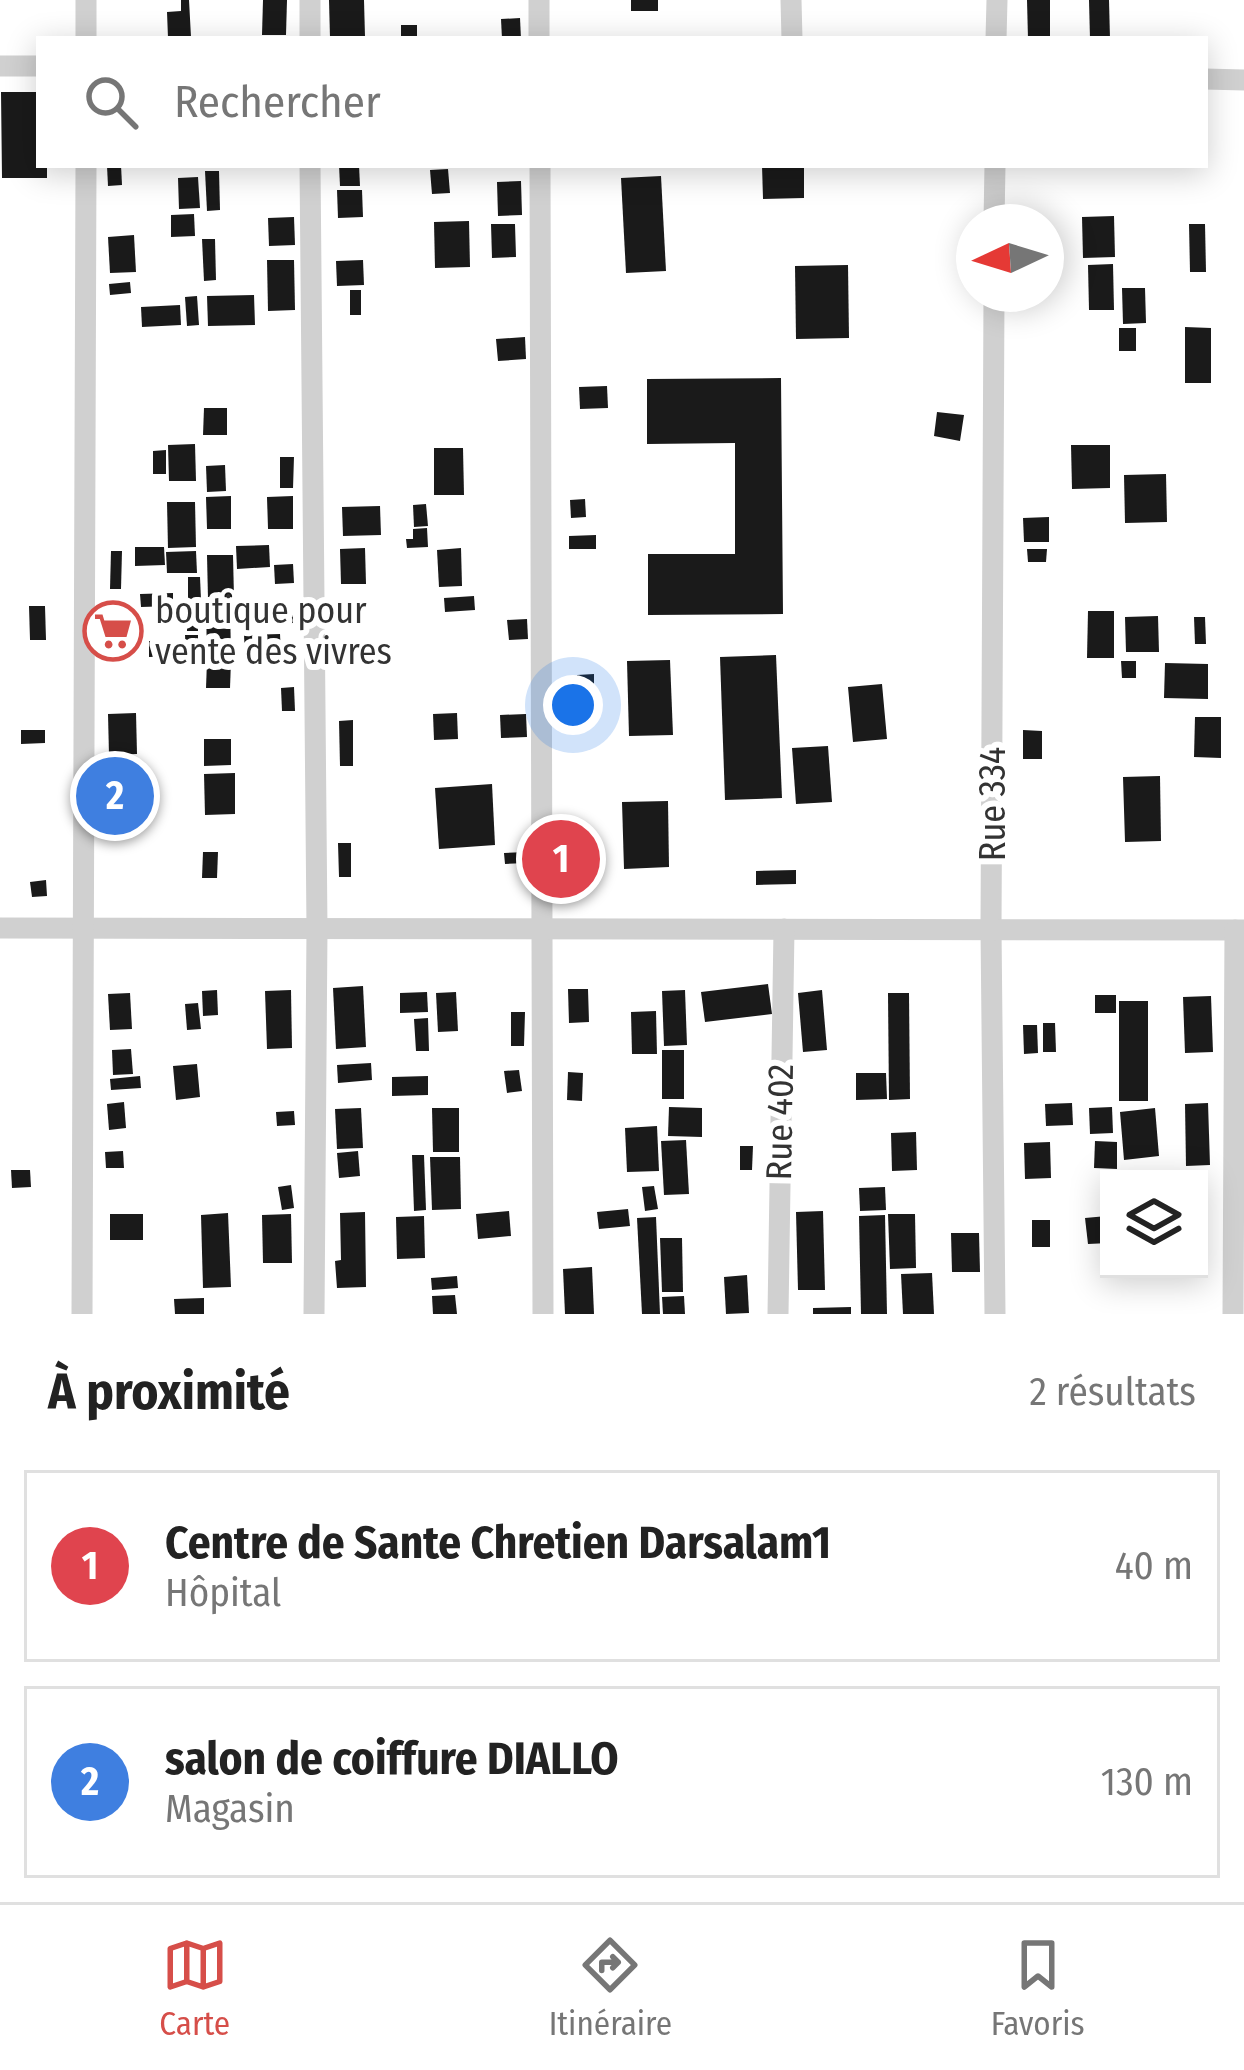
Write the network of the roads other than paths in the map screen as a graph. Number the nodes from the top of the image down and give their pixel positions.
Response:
1 (86, 0) edge
2 (310, 0) edge
3 (539, 0) edge
4 (791, 0) edge
5 (997, 0) edge
6 (86, 36) edge
7 (310, 36) edge
8 (539, 36) edge
9 (792, 36) edge
10 (996, 36) edge
11 (0, 66) edge
12 (36, 66) edge
13 (1208, 79) edge
14 (1244, 80) edge
15 (86, 168) edge
16 (310, 168) edge
17 (540, 168) edge
18 (994, 168) edge
19 (994, 204) edge
20 (994, 312) edge
21 (0, 928) edge
22 (84, 928) junction
23 (317, 929) junction
24 (542, 929) junction
25 (784, 929) junction
26 (992, 929) junction
27 (1240, 930) edge
28 (82, 1314) edge
29 (314, 1314) edge
30 (543, 1314) edge
31 (778, 1314) edge
32 (995, 1314) edge
33 (1233, 1314) edge

1 - 6 street
2 - 7 street
3 - 8 street
4 - 9 street
5 - 10 street
11 - 12 street
13 - 14 street
15 - 22 street
16 - 23 street
17 - 24 street
18 - 19 street
20 - 26 street, Rue 334
21 - 22 street
22 - 23 street
22 - 28 street
23 - 24 street
23 - 29 street
24 - 25 street
24 - 30 street
25 - 26 street
25 - 31 street, Rue 402
26 - 27 street
26 - 32 street, Rue 334
27 - 33 street

